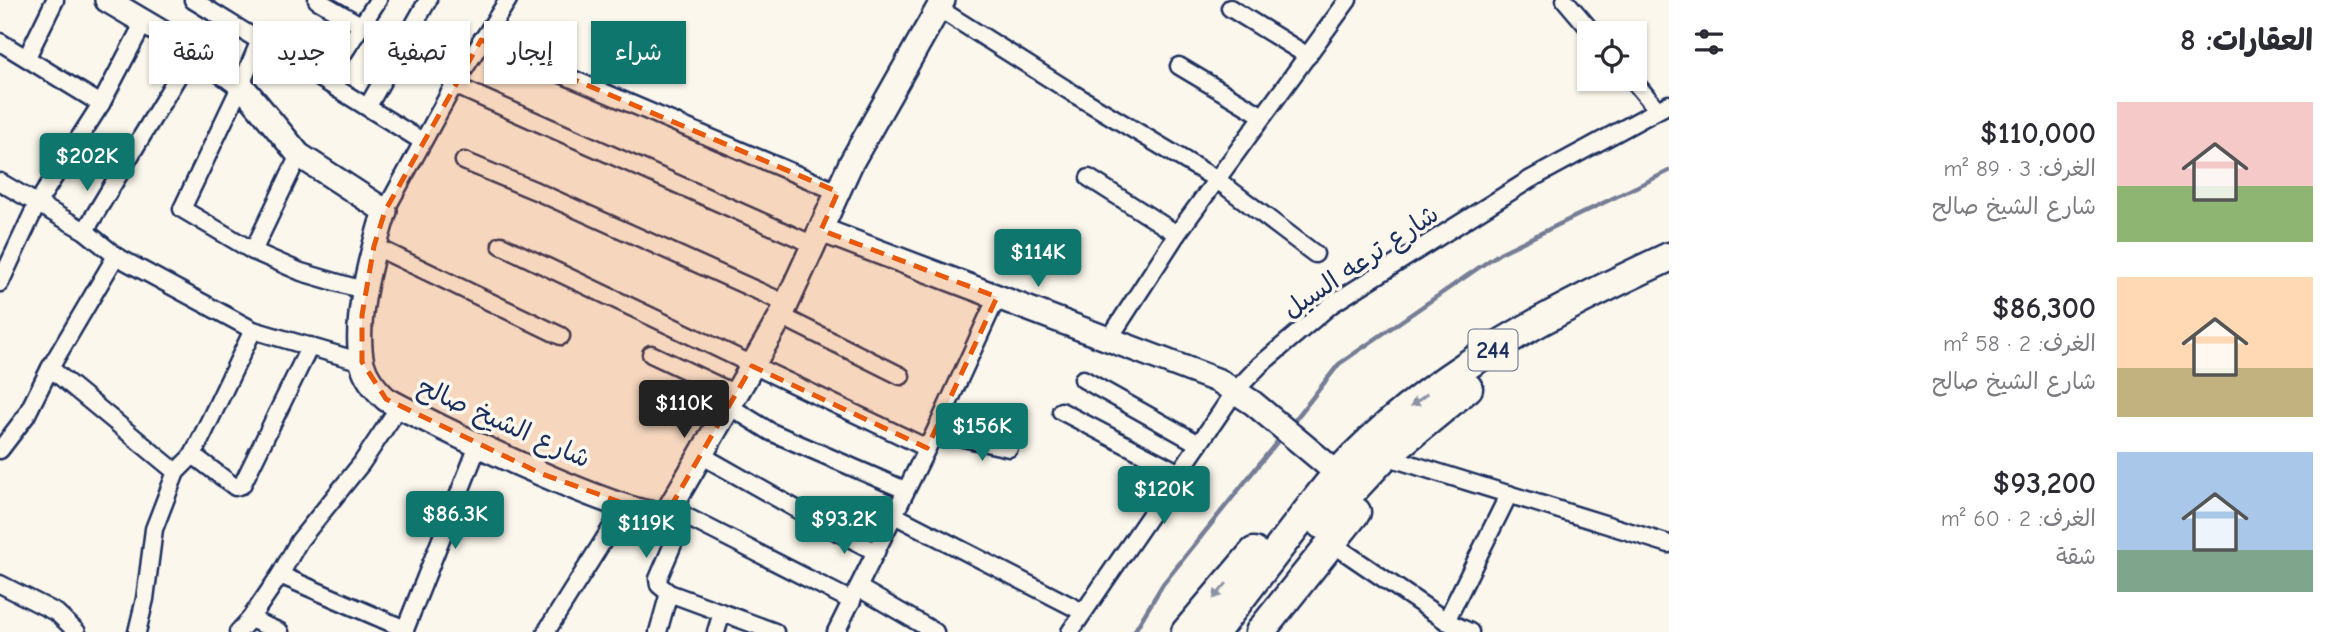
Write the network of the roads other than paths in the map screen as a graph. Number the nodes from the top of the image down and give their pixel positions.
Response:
1 (55, 0) edge
2 (107, 0) edge
3 (193, 0) edge
4 (317, 0) edge
5 (378, 0) edge
6 (428, 0) edge
7 (508, 0) edge
8 (1348, 0) edge
9 (1565, 0) edge
10 (941, 4) edge
11 (1230, 8) dead end
12 (1583, 21) edge
13 (144, 22) junction
14 (149, 25) edge
15 (362, 26) junction
16 (253, 36) edge
17 (481, 40) junction
18 (0, 42) edge
19 (350, 44) edge
20 (1308, 56) junction
21 (27, 57) junction
22 (253, 57) edge
23 (1179, 66) dead end
24 (173, 84) edge
25 (332, 84) edge
26 (241, 85) junction
27 (454, 85) junction
28 (1646, 91) edge
29 (102, 104) junction
30 (368, 106) junction
31 (1663, 106) edge
32 (1263, 116) junction
33 (422, 141) junction
34 (299, 155) junction
35 (464, 161) dead end
36 (1089, 178) dead end
37 (1216, 179) junction
38 (0, 182) edge
39 (838, 192) junction
40 (38, 202) junction
41 (385, 211) junction
42 (86, 231) junction
43 (1177, 234) junction
44 (818, 237) junction
45 (501, 245) dead end
46 (374, 246) junction
47 (254, 251) junction
48 (1315, 254) dead end
49 (116, 256) junction
50 (1669, 257) edge
51 (1669, 277) edge
52 (0, 284) edge
53 (366, 291) junction
54 (996, 297) junction
55 (784, 310) junction
56 (253, 330) junction
57 (561, 336) dead end
58 (1109, 339) junction
59 (310, 346) junction
60 (651, 354) dead end
61 (362, 362) junction
62 (752, 366) junction
63 (50, 368) junction
64 (901, 376) dead end
65 (1083, 379) dead end
66 (1244, 396) junction
67 (733, 400) junction
68 (399, 407) junction
69 (1061, 411) dead end
70 (937, 428) junction
71 (1199, 444) junction
72 (478, 446) junction
73 (927, 448) junction
74 (1009, 448) dead end
75 (0, 450) edge
76 (193, 455) junction
77 (701, 455) junction
78 (1385, 456) junction
79 (176, 472) junction
80 (1178, 472) junction
81 (1338, 474) junction
82 (905, 490) junction
83 (1509, 494) junction
84 (625, 506) junction
85 (679, 510) junction
86 (894, 515) junction
87 (1330, 542) junction
88 (1669, 544) edge
89 (876, 552) junction
90 (280, 575) junction
91 (0, 584) edge
92 (669, 593) junction
93 (855, 594) junction
94 (1083, 612) junction
95 (722, 613) junction
96 (250, 619) junction
97 (1446, 621) junction
98 (405, 630) edge
99 (1265, 630) edge
100 (77, 632) edge
101 (137, 632) edge
102 (238, 632) edge
103 (280, 632) edge
104 (547, 632) edge
105 (658, 632) edge
106 (716, 632) edge
107 (775, 632) edge
108 (836, 632) edge
109 (935, 632) edge
110 (1070, 632) edge
111 (1186, 632) edge
112 (1214, 632) edge
113 (1235, 632) edge
114 (1470, 632) edge

1 - 21 street
2 - 13 street
3 - 16 street
4 - 15 street
5 - 15 street
6 - 30 street
7 - 17 street, شارع الشيخ صالح
8 - 20 street
9 - 12 street
10 - 37 street
10 - 39 street
11 - 20 street
13 - 14 street
13 - 29 street
15 - 19 street
17 - 27 street, شارع الشيخ صالح
17 - 39 street
18 - 21 street
20 - 32 street
21 - 29 street
22 - 26 street
23 - 32 street
24 - 42 street
25 - 30 street
26 - 34 street
26 - 47 street
27 - 33 street, شارع الشيخ صالح
27 - 44 street
28 - 31 street
29 - 40 street
30 - 33 street
31 - 66 street, شارع ترعه السيل
32 - 37 street
33 - 41 street, شارع الشيخ صالح
34 - 41 street
34 - 47 street
35 - 55 street
36 - 43 street
37 - 43 street
37 - 48 street
38 - 40 street
39 - 44 street
40 - 42 street
40 - 52 street
41 - 46 street, شارع الشيخ صالح
42 - 49 street
43 - 58 street
44 - 54 street
44 - 55 street
45 - 62 street
46 - 53 street, شارع الشيخ صالح
46 - 57 street
47 - 53 street
49 - 56 street
49 - 63 street
50 -> 81 highway, 244
51 - 78 highway, 244
53 - 61 street, شارع الشيخ صالح
54 - 58 street
54 - 70 street
55 - 62 street
55 - 64 street
56 - 59 street
56 - 76 street
58 - 66 street
59 - 61 street
59 - 76 street
60 - 67 street
61 - 68 street, شارع الشيخ صالح
62 - 67 street
62 - 73 street
63 - 75 street
63 - 79 street
65 - 71 street
66 - 71 street, شارع ترعه السيل
66 - 81 street
67 - 77 street
67 - 82 street
68 - 72 street, شارع الشيخ صالح
68 - 90 street
69 - 80 street
70 - 73 street
70 - 74 street
71 - 80 street, شارع ترعه السيل
72 - 84 street, شارع الشيخ صالح
72 - 98 street
73 - 82 street
76 - 79 street
77 - 85 street
77 - 89 street
78 - 83 street
78 - 87 highway
78 - 113 highway, 244
79 - 101 street
80 - 94 street, شارع ترعه السيل
81 -> 111 highway
81 - 112 highway, 244
82 - 86 street
83 - 88 street
83 - 97 street
84 - 85 street, شارع الشيخ صالح
84 - 104 street
85 - 92 street
85 - 93 street
86 - 89 street
86 - 94 street
87 - 97 street
87 - 99 highway
89 - 93 street
90 - 96 street
90 - 98 street
91 - 100 street
92 - 95 street
92 - 105 street
93 - 108 street
93 - 109 street
94 - 110 street, شارع ترعه السيل
95 - 106 street
95 - 107 street
96 - 102 street
96 - 103 street
97 - 114 street

